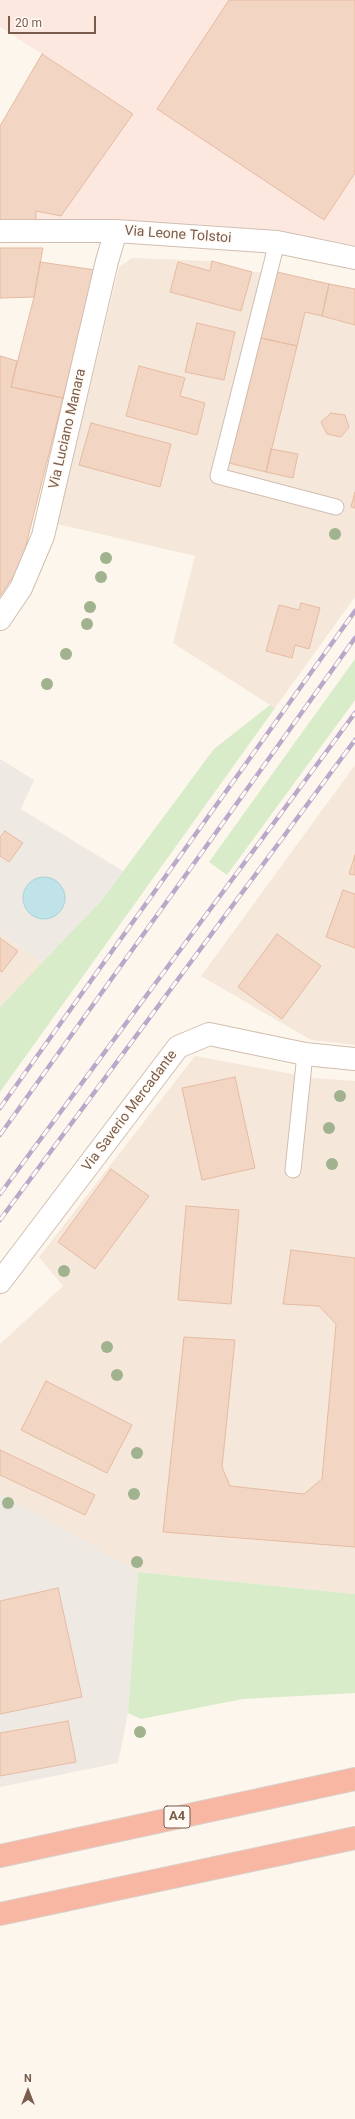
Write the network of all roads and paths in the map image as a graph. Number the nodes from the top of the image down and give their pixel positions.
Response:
1 (0, 231) edge
2 (116, 231) junction
3 (277, 242) junction
4 (355, 258) edge
5 (336, 507) dead end
6 (0, 619) edge
7 (305, 1054) junction
8 (355, 1059) edge
9 (294, 1170) dead end
10 (0, 1282) edge
11 (355, 1779) edge
12 (355, 1838) edge
13 (0, 1856) edge
14 (0, 1914) edge

1 - 2 street, Via Leone Tolstoi
2 - 3 street, Via Leone Tolstoi
2 - 6 street, Via Luciano Manara
3 - 4 street, Via Leone Tolstoi
3 - 5 lane
7 - 8 street, Via Saverio Mercadante
7 - 9 lane
7 - 10 street, Via Saverio Mercadante
11 - 13 highway, A4
12 - 14 highway

